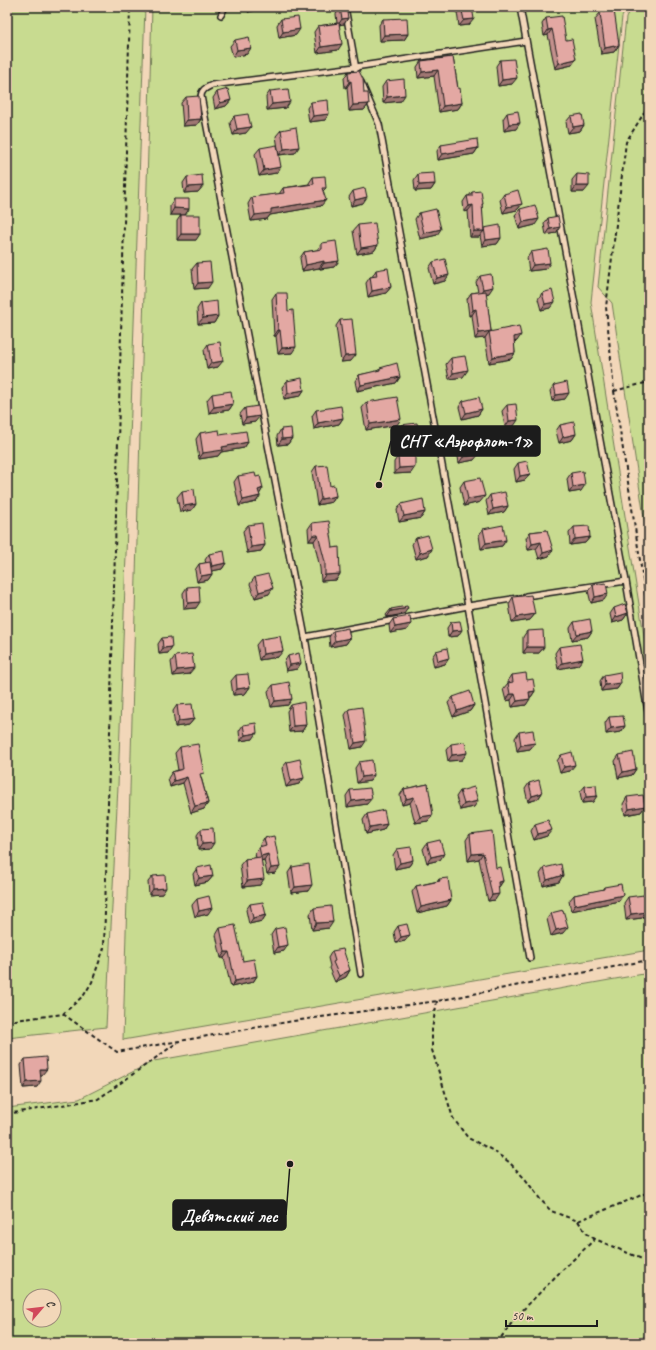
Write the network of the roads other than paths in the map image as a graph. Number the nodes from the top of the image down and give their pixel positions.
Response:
1 (225, 7) edge
2 (345, 7) edge
3 (520, 7) edge
4 (221, 16) dead end
5 (526, 41) junction
6 (355, 67) junction
7 (626, 581) junction
8 (468, 606) junction
9 (304, 637) junction
10 (649, 718) edge
11 (530, 958) dead end
12 (361, 974) dead end

1 - 4 lane
2 - 6 lane
3 - 5 lane
5 - 6 lane
5 - 7 lane
6 - 8 lane
6 - 9 lane
7 - 8 lane
7 - 10 lane
8 - 9 lane
8 - 11 lane
9 - 12 lane

